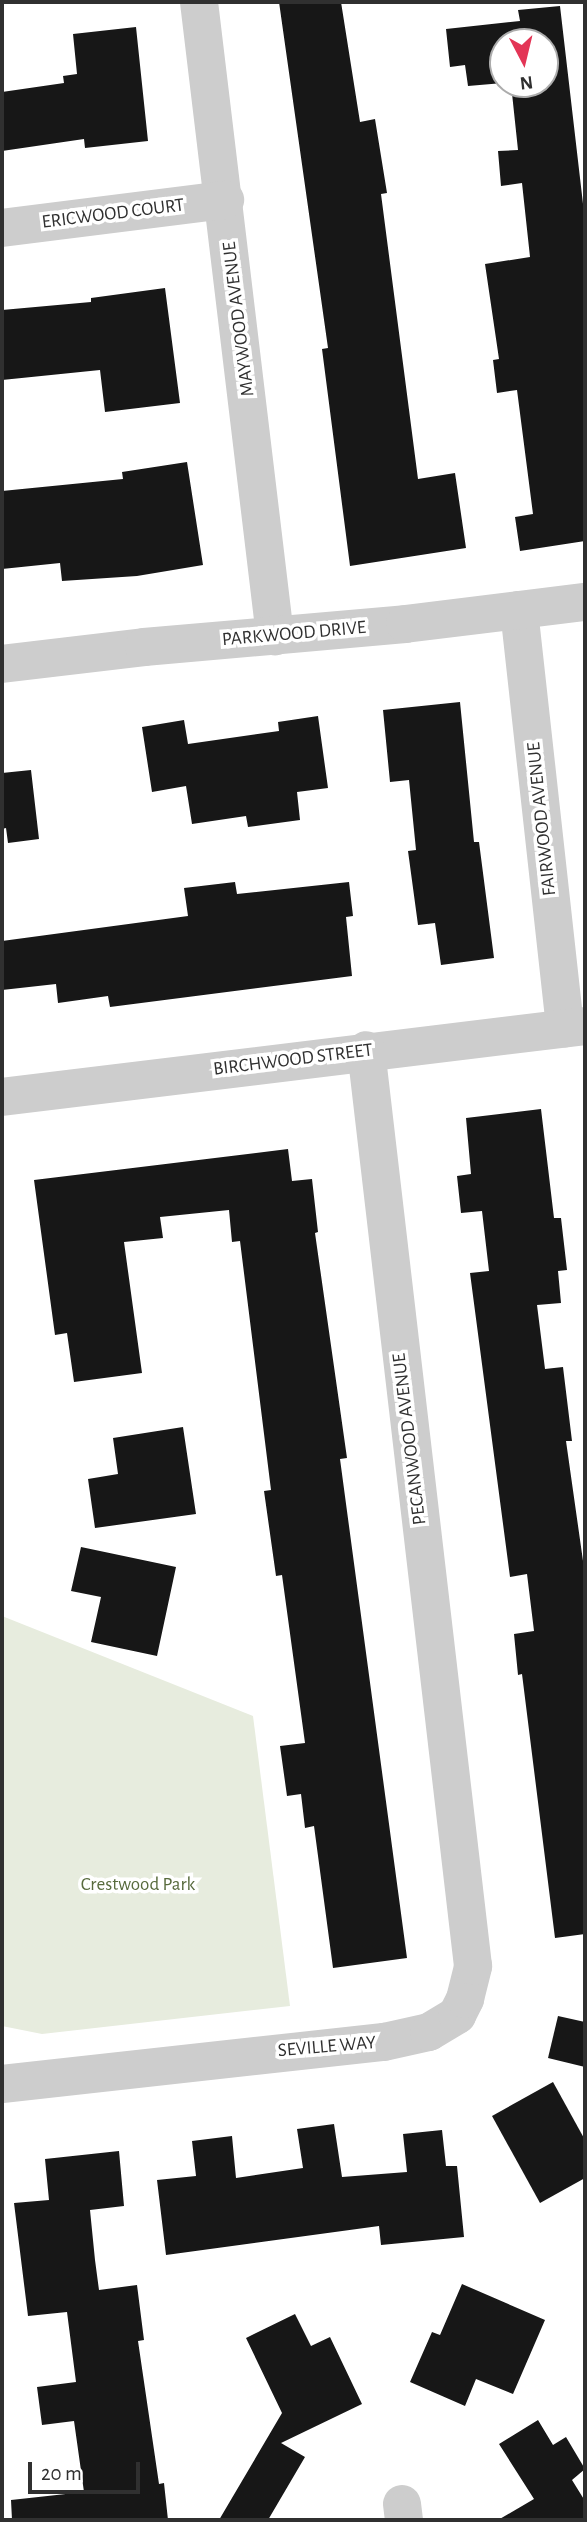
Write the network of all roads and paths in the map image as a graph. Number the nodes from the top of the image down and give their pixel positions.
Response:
1 (199, 2) edge
2 (225, 200) junction
3 (2, 228) edge
4 (585, 602) edge
5 (519, 610) junction
6 (275, 636) junction
7 (2, 664) edge
8 (575, 1027) edge
9 (366, 1050) junction
10 (2, 1097) edge
11 (456, 1827) joint
12 (2, 2084) edge

1 - 2 street, MAYWOOD AVENUE
2 - 3 street, ERICWOOD COURT
2 - 6 street, MAYWOOD AVENUE
4 - 5 street, PARKWOOD DRIVE
5 - 6 street, PARKWOOD DRIVE
5 - 8 street, FAIRWOOD AVENUE
6 - 7 street, PARKWOOD DRIVE
8 - 9 street, BIRCHWOOD STREET
9 - 10 street, BIRCHWOOD STREET
9 - 11 street, PECANWOOD AVENUE
11 - 12 street, SEVILLE WAY

